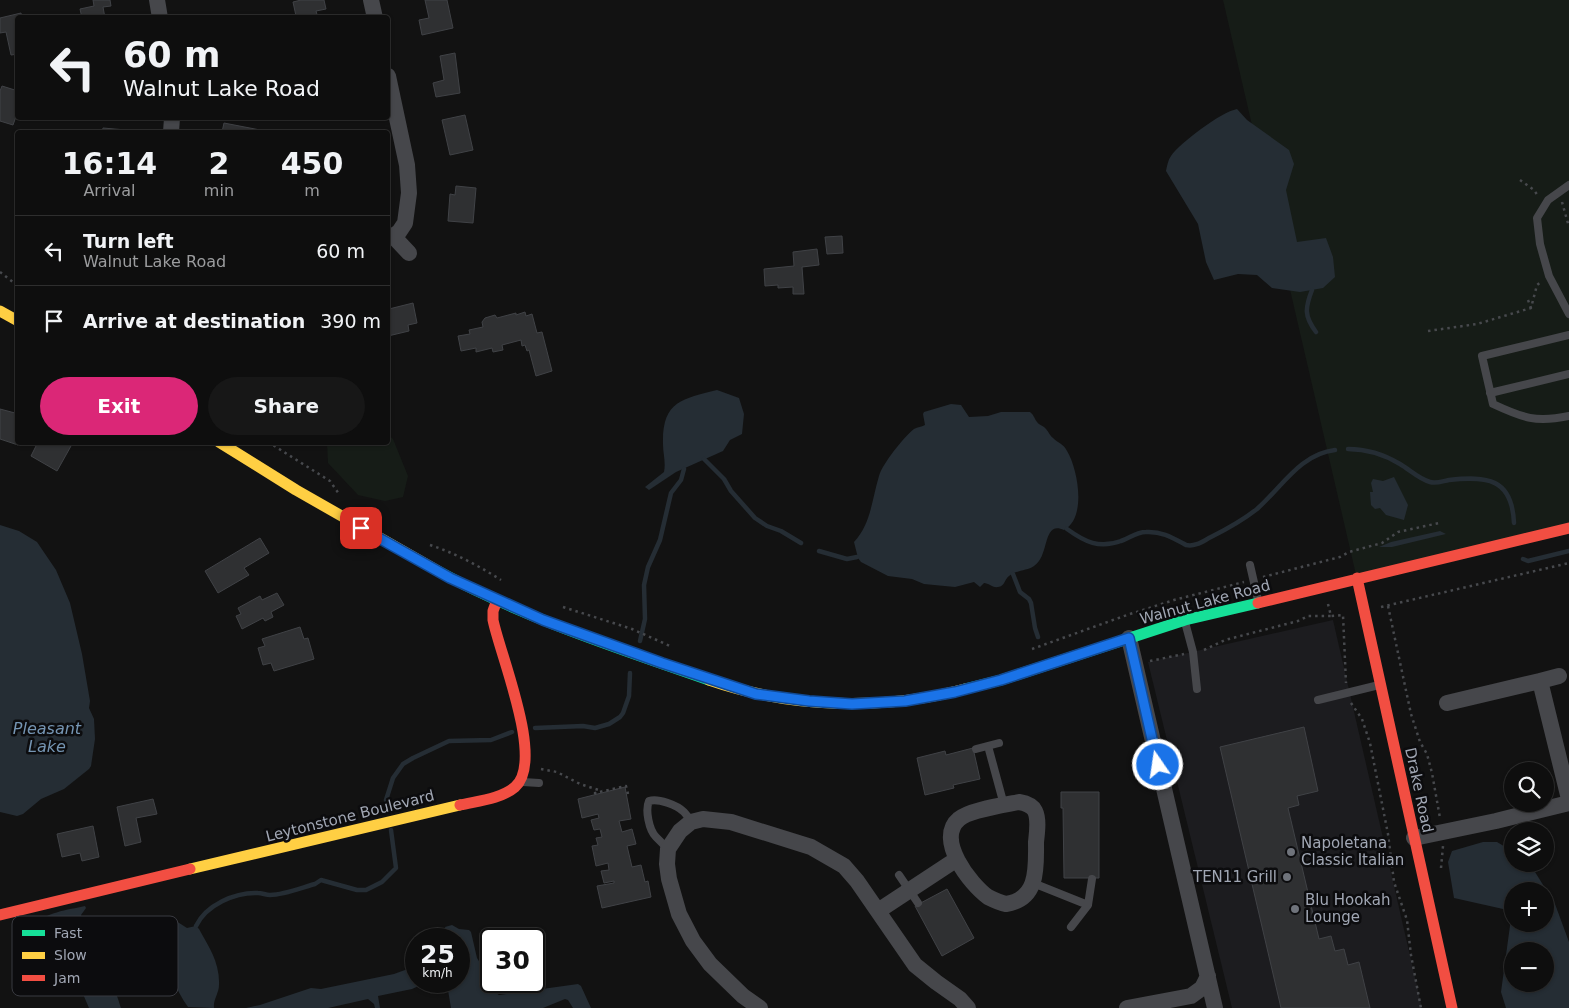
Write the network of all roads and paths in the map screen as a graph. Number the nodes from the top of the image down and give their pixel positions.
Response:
1 (157, 0) edge
2 (371, 0) edge
3 (160, 15) edge
4 (374, 15) edge
5 (390, 85) edge
6 (1520, 180) dead end
7 (1569, 185) edge
8 (1558, 191) junction
9 (1544, 206) junction
10 (1569, 227) edge
11 (390, 237) edge
12 (409, 253) dead end
13 (0, 272) edge
14 (1549, 276) junction
15 (15, 284) edge
16 (1528, 300) dead end
17 (1532, 308) junction
18 (0, 311) edge
19 (1569, 314) edge
20 (15, 319) edge
21 (1428, 331) dead end
22 (1569, 336) edge
23 (1569, 374) edge
24 (1490, 393) junction
25 (1569, 416) edge
26 (224, 445) edge
27 (273, 445) edge
28 (341, 496) dead end
29 (1439, 523) dead end
30 (1569, 528) edge
31 (424, 544) dead end
32 (1569, 562) edge
33 (1318, 564) junction
34 (1250, 565) dead end
35 (1357, 578) junction
36 (1253, 580) junction
37 (502, 581) dead end
38 (1324, 586) junction
39 (497, 600) junction
40 (1259, 602) junction
41 (561, 606) dead end
42 (1388, 606) junction
43 (1364, 610) junction
44 (1332, 616) junction
45 (1184, 620) junction
46 (1129, 638) junction
47 (675, 648) dead end
48 (1028, 651) dead end
49 (1193, 652) junction
50 (1135, 664) junction
51 (1559, 676) dead end
52 (1540, 681) junction
53 (1381, 685) junction
54 (1197, 689) dead end
55 (1348, 692) junction
56 (1318, 700) dead end
57 (1447, 704) dead end
58 (999, 743) dead end
59 (988, 746) junction
60 (976, 749) dead end
61 (525, 768) junction
62 (520, 781) junction
63 (539, 783) dead end
64 (602, 791) junction
65 (596, 794) dead end
66 (628, 794) dead end
67 (1569, 798) edge
68 (1569, 803) edge
69 (1004, 805) junction
70 (697, 821) junction
71 (1443, 832) junction
72 (1414, 838) junction
73 (668, 849) junction
74 (957, 859) junction
75 (1441, 869) dead end
76 (899, 875) dead end
77 (1092, 879) dead end
78 (1032, 883) junction
79 (914, 897) junction
80 (1088, 905) junction
81 (878, 911) junction
82 (0, 915) edge
83 (1071, 927) dead end
84 (1208, 976) junction
85 (760, 1008) edge
86 (968, 1008) edge
87 (1127, 1008) edge
88 (1215, 1008) edge
89 (1421, 1008) edge
90 (1452, 1008) edge

1 - 3 street
2 - 4 street
5 - 11 street
6 - 9 path
7 - 8 lane
8 - 9 lane
8 - 10 path
9 - 14 lane
11 - 12 street
13 - 15 path
14 - 17 path
14 - 19 lane
16 - 17 path
17 - 21 path
18 - 20 street
22 - 24 lane
23 - 24 lane
24 - 25 lane
26 - 39 street, Walnut Lake Road
27 - 28 path
29 - 33 path
30 - 35 street, Walnut Lake Road
31 - 37 path
32 - 42 path
33 - 36 path
33 - 38 path
34 - 36 lane
35 - 38 street, Walnut Lake Road
35 - 43 street, Drake Road
36 - 40 lane
36 - 48 path
38 - 40 street, Walnut Lake Road
38 - 44 path
39 - 46 street, Walnut Lake Road
39 - 61 street
40 - 45 street, Walnut Lake Road
41 - 47 path
42 - 43 path
42 - 71 path
43 - 53 street, Drake Road
44 - 49 path
44 - 55 path
45 - 46 street, Walnut Lake Road
45 - 49 lane
46 - 50 street
49 - 50 path
49 - 54 lane
50 - 84 street
51 - 52 street
52 - 57 street
52 - 67 street
53 - 55 lane
53 - 72 street, Drake Road
55 - 56 lane
55 - 89 path
58 - 59 lane
59 - 60 lane
59 - 69 lane
61 - 62 street
61 - 64 path
62 - 63 lane
62 - 82 street, Leytonstone Boulevard
64 - 65 path
64 - 66 path
68 - 71 street
69 - 74 street
69 - 78 street
70 - 73 street
70 - 73 lane
70 - 81 street
71 - 72 street
71 - 75 path
72 - 90 street, Drake Road
73 - 85 street
74 - 78 street
74 - 79 street
76 - 79 lane
77 - 80 lane
78 - 80 lane
79 - 81 street
80 - 83 lane
81 - 86 street
84 - 87 street
84 - 88 street

